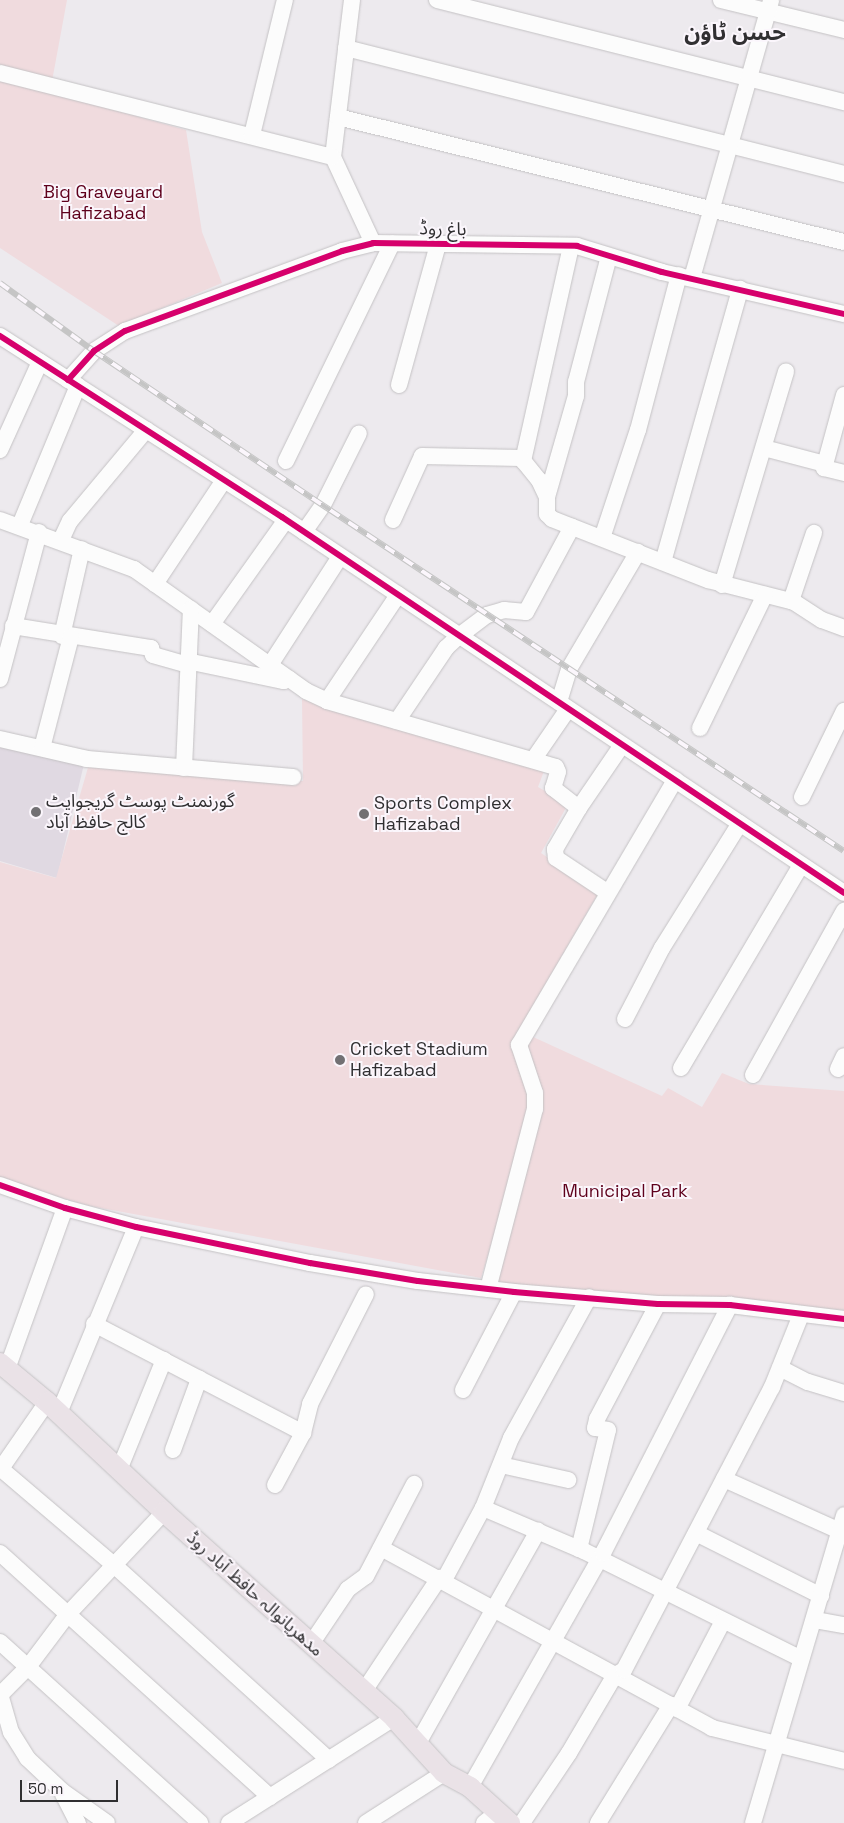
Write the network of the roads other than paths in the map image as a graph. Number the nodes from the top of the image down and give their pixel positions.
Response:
1 (285, 0) edge
2 (352, 0) edge
3 (437, 0) edge
4 (721, 0) edge
5 (770, 6) edge
6 (844, 30) edge
7 (346, 48) junction
8 (0, 73) edge
9 (748, 79) junction
10 (844, 102) edge
11 (338, 117) junction
12 (252, 135) junction
13 (729, 147) junction
14 (333, 157) junction
15 (844, 174) edge
16 (710, 209) junction
17 (844, 242) edge
18 (373, 243) junction
19 (392, 244) junction
20 (438, 244) junction
21 (571, 246) junction
22 (609, 256) junction
23 (685, 276) junction
24 (740, 289) junction
25 (844, 314) edge
26 (0, 336) edge
27 (40, 362) junction
28 (786, 371) dead end
29 (73, 383) junction
30 (399, 385) dead end
31 (844, 395) edge
32 (146, 430) junction
33 (359, 433) dead end
34 (764, 448) junction
35 (0, 450) edge
36 (523, 461) junction
37 (286, 462) dead end
38 (825, 464) junction
39 (844, 473) edge
40 (224, 480) junction
41 (547, 497) junction
42 (0, 520) edge
43 (286, 520) junction
44 (392, 520) dead end
45 (20, 525) junction
46 (572, 527) junction
47 (39, 532) junction
48 (304, 532) junction
49 (814, 533) dead end
50 (602, 538) junction
51 (61, 540) junction
52 (82, 549) junction
53 (638, 552) junction
54 (340, 557) junction
55 (663, 562) junction
56 (155, 584) junction
57 (722, 584) junction
58 (398, 595) junction
59 (765, 595) junction
60 (790, 601) junction
61 (190, 609) junction
62 (212, 624) junction
63 (13, 626) junction
64 (844, 628) edge
65 (67, 636) junction
66 (459, 636) junction
67 (187, 663) junction
68 (270, 665) junction
69 (0, 679) edge
70 (290, 679) junction
71 (327, 701) junction
72 (563, 706) junction
73 (844, 712) edge
74 (397, 721) junction
75 (700, 728) dead end
76 (0, 739) edge
77 (622, 745) junction
78 (42, 748) junction
79 (533, 760) junction
80 (184, 768) junction
81 (293, 777) dead end
82 (675, 780) junction
83 (802, 797) dead end
84 (580, 808) junction
85 (740, 824) junction
86 (801, 864) junction
87 (607, 892) junction
88 (844, 893) edge
89 (844, 911) edge
90 (625, 1019) dead end
91 (681, 1068) dead end
92 (753, 1075) dead end
93 (0, 1185) edge
94 (65, 1208) junction
95 (136, 1227) junction
96 (488, 1290) junction
97 (514, 1292) junction
98 (366, 1294) dead end
99 (589, 1297) junction
100 (658, 1304) junction
101 (730, 1305) junction
102 (801, 1315) junction
103 (844, 1320) edge
104 (94, 1324) junction
105 (164, 1360) junction
106 (4, 1366) edge
107 (780, 1368) junction
108 (199, 1379) junction
109 (463, 1390) dead end
110 (844, 1393) edge
111 (53, 1408) junction
112 (303, 1433) junction
113 (173, 1450) dead end
114 (501, 1465) junction
115 (0, 1469) edge
116 (119, 1470) junction
117 (724, 1479) junction
118 (568, 1480) dead end
119 (414, 1484) dead end
120 (275, 1485) dead end
121 (483, 1508) junction
122 (164, 1512) junction
123 (844, 1515) edge
124 (538, 1531) junction
125 (842, 1532) edge
126 (696, 1533) junction
127 (380, 1548) junction
128 (579, 1549) junction
129 (0, 1553) edge
130 (599, 1561) junction
131 (114, 1565) junction
132 (441, 1579) junction
133 (664, 1592) junction
134 (821, 1596) junction
135 (494, 1608) junction
136 (68, 1614) junction
137 (815, 1620) junction
138 (723, 1621) junction
139 (844, 1625) edge
140 (0, 1642) edge
141 (550, 1642) junction
142 (311, 1644) junction
143 (800, 1658) junction
144 (28, 1667) junction
145 (615, 1675) junction
146 (364, 1691) junction
147 (0, 1695) edge
148 (674, 1707) junction
149 (394, 1718) junction
150 (774, 1742) junction
151 (418, 1743) junction
152 (329, 1760) junction
153 (844, 1761) edge
154 (444, 1773) junction
155 (470, 1787) junction
156 (62, 1791) junction
157 (270, 1798) junction
158 (497, 1819) edge
159 (78, 1823) edge
160 (107, 1823) edge
161 (200, 1823) edge
162 (230, 1823) edge
163 (366, 1823) edge
164 (522, 1823) edge
165 (598, 1823) edge
166 (753, 1823) edge

1 - 12 street
2 - 7 street
3 - 9 street
4 - 5 street
5 - 6 street
5 - 9 street
7 - 11 street
7 - 13 street
8 - 12 street
9 - 10 street
9 - 13 street
11 - 14 street
11 - 16 street
12 - 14 street
13 - 15 street
13 - 16 street
14 - 18 street
16 - 17 street
16 - 23 street
18 - 19 street, باغ روڈ
18 - 29 street, باغ روڈ
19 - 20 street, باغ روڈ
19 - 37 street
20 - 21 street, باغ روڈ
20 - 30 street
21 - 22 street, باغ روڈ
21 - 36 street
22 - 23 street, باغ روڈ
22 - 41 street
23 - 24 street, باغ روڈ
23 - 50 street
24 - 25 street, باغ روڈ
24 - 55 street
26 - 27 street
27 - 29 street
27 - 35 street
28 - 34 street
29 - 32 street
29 - 45 street, باغ روڈ
31 - 38 street
32 - 40 street
32 - 51 street
33 - 48 street
34 - 38 street
34 - 57 street
36 - 41 street
36 - 44 street
38 - 39 street
40 - 43 street
40 - 56 street
41 - 46 street
42 - 45 street
43 - 48 street
43 - 62 street
45 - 47 street
46 - 50 street
46 - 66 street
47 - 51 street
47 - 63 street
48 - 54 street
49 - 60 street
50 - 53 street
51 - 52 street
52 - 56 street
52 - 65 street
53 - 55 street
53 - 72 street
54 - 58 street
54 - 68 street
55 - 57 street
56 - 61 street
57 - 59 street
58 - 66 street
58 - 71 street
59 - 60 street
59 - 75 street
60 - 64 street
61 - 62 street
61 - 67 street
62 - 68 street
63 - 65 street
63 - 69 street
65 - 67 street
65 - 78 street
66 - 72 street
66 - 74 street
67 - 70 street
67 - 80 street
68 - 70 street
70 - 71 street
71 - 74 street
72 - 77 street
72 - 79 street
73 - 83 street
74 - 79 street
76 - 78 street
77 - 82 street
77 - 84 street
78 - 80 street
79 - 84 street
80 - 81 street
82 - 85 street
82 - 87 street
84 - 87 street
85 - 86 street
85 - 90 street
86 - 88 street
86 - 91 street
87 - 96 street
89 - 92 street
93 - 94 street
94 - 95 street
94 - 106 street
95 - 96 street
95 - 104 street
96 - 97 street
97 - 99 street
97 - 109 street
98 - 112 street
99 - 100 street
99 - 114 street
100 - 101 street
100 - 128 street
101 - 102 street
101 - 130 street
102 - 103 street
102 - 107 street
104 - 105 street
104 - 111 street
105 - 108 street
105 - 116 street
106 - 111 main road, مدھریانوالہ حافظ آباد روڈ
107 - 110 street
107 - 117 street
108 - 112 street
108 - 113 street
111 - 115 street
111 - 116 main road, مدھریانوالہ حافظ آباد روڈ
112 - 120 street
114 - 118 street
114 - 121 street
115 - 131 street
116 - 122 main road, مدھریانوالہ حافظ آباد روڈ
117 - 125 street
117 - 126 street
119 - 127 street
121 - 124 street
121 - 132 street
122 - 131 street
122 - 142 main road, مدھریانوالہ حافظ آباد روڈ
123 - 125 street
124 - 128 street
124 - 135 street
125 - 134 street
126 - 133 street
126 - 134 street
127 - 132 street
127 - 142 street
128 - 130 street
129 - 136 street
130 - 133 street
130 - 141 street
131 - 136 street
131 - 152 street
132 - 135 street
132 - 146 street
133 - 138 street
133 - 145 street
134 - 137 street
135 - 141 street
135 - 151 street
136 - 144 street
136 - 157 street
137 - 139 street
137 - 143 street
138 - 143 street
138 - 148 street
140 - 144 street
141 - 145 street
141 - 155 street
142 - 146 main road, مدھریانوالہ حافظ آباد روڈ
143 - 150 street
144 - 147 street
144 - 161 street
145 - 148 street
145 - 164 street
146 - 149 main road, مدھریانوالہ حافظ آباد روڈ
147 - 156 street
148 - 150 street
148 - 165 street
149 - 151 main road, مدھریانوالہ حافظ آباد روڈ
149 - 152 street
150 - 153 street
150 - 166 street
151 - 154 main road, مدھریانوالہ حافظ آباد روڈ
152 - 157 street
154 - 155 main road, مدھریانوالہ حافظ آباد روڈ
154 - 163 street
155 - 158 main road, مدھریانوالہ حافظ آباد روڈ
156 - 159 street
156 - 160 street
157 - 162 street

